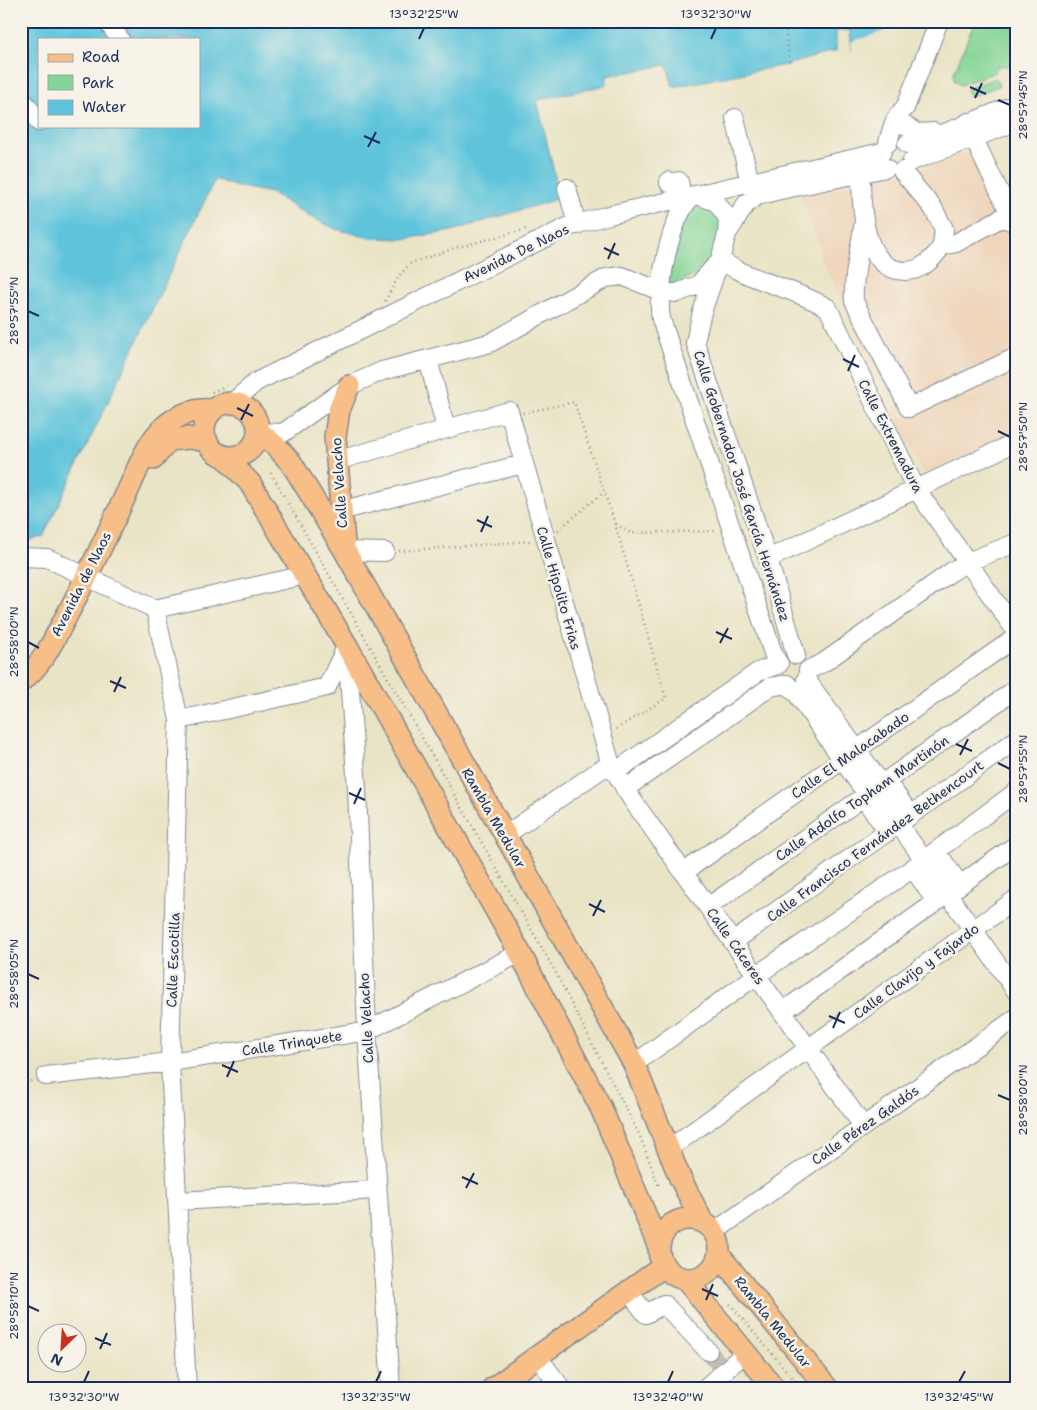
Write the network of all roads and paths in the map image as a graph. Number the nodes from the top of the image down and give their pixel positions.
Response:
1 (108, 21) edge
2 (784, 21) edge
3 (939, 21) edge
4 (119, 38) edge
5 (790, 64) dead end
6 (1011, 65) dead end
7 (1016, 77) edge
8 (21, 98) edge
9 (1016, 104) edge
10 (905, 108) junction
11 (735, 118) dead end
12 (38, 121) edge
13 (1016, 122) edge
14 (906, 126) junction
15 (971, 130) junction
16 (947, 132) junction
17 (907, 144) junction
18 (894, 159) junction
19 (860, 174) junction
20 (668, 180) dead end
21 (750, 183) junction
22 (567, 188) dead end
23 (690, 196) junction
24 (864, 220) junction
25 (1015, 223) edge
26 (577, 224) junction
27 (531, 228) dead end
28 (727, 234) junction
29 (942, 246) junction
30 (720, 260) junction
31 (886, 264) junction
32 (857, 275) junction
33 (660, 291) junction
34 (383, 304) dead end
35 (1016, 357) edge
36 (428, 359) junction
37 (349, 386) junction
38 (232, 393) junction
39 (208, 403) junction
40 (510, 413) junction
41 (446, 429) junction
42 (259, 432) junction
43 (207, 441) junction
44 (1016, 442) edge
45 (224, 456) junction
46 (336, 461) junction
47 (524, 464) junction
48 (271, 473) dead end
49 (132, 481) junction
50 (916, 489) junction
51 (603, 493) junction
52 (349, 509) junction
53 (615, 524) junction
54 (732, 531) junction
55 (545, 540) junction
56 (1016, 543) edge
57 (345, 551) junction
58 (385, 552) joint
59 (21, 557) edge
60 (768, 559) junction
61 (967, 562) junction
62 (305, 575) junction
63 (88, 576) junction
64 (155, 609) junction
65 (1016, 632) edge
66 (1016, 637) edge
67 (347, 646) junction
68 (796, 655) junction
69 (779, 664) junction
70 (807, 674) junction
71 (21, 681) edge
72 (786, 684) junction
73 (1016, 689) edge
74 (179, 720) junction
75 (602, 738) junction
76 (1016, 740) edge
77 (858, 750) junction
78 (843, 760) junction
79 (613, 769) junction
80 (625, 789) junction
81 (874, 789) junction
82 (1016, 792) edge
83 (899, 824) junction
84 (504, 836) junction
85 (1016, 845) edge
86 (924, 860) junction
87 (684, 872) junction
88 (948, 893) junction
89 (1016, 899) edge
90 (708, 907) junction
91 (974, 930) junction
92 (733, 942) junction
93 (520, 953) junction
94 (757, 975) junction
95 (1016, 991) edge
96 (782, 1012) junction
97 (1016, 1018) edge
98 (366, 1031) junction
99 (808, 1050) junction
100 (170, 1062) junction
101 (634, 1064) junction
102 (46, 1076) dead end
103 (863, 1126) junction
104 (670, 1148) junction
105 (659, 1187) dead end
106 (376, 1190) junction
107 (178, 1201) junction
108 (708, 1227) junction
109 (658, 1245) junction
110 (719, 1255) junction
111 (664, 1266) junction
112 (685, 1279) junction
113 (629, 1292) junction
114 (730, 1304) dead end
115 (708, 1351) tunnel mouth
116 (745, 1353) junction
117 (538, 1356) junction
118 (188, 1389) edge
119 (391, 1389) edge
120 (492, 1389) edge
121 (562, 1389) edge
122 (704, 1389) edge
123 (775, 1389) edge
124 (802, 1389) edge
125 (828, 1389) edge

1 - 4 street
2 - 5 path
3 - 10 street
6 - 7 path
8 - 12 street
9 - 15 street
10 - 14 street
10 - 18 street
11 - 21 street
13 - 15 street
14 - 16 street
14 - 17 street
15 - 16 street
15 - 18 street
15 - 25 street
16 - 17 street
17 - 18 street
18 - 19 street
18 - 21 street, Avenida De Naos
18 - 29 street
19 - 24 street
19 - 28 street
20 - 23 street
21 - 23 street, Avenida De Naos
22 - 26 street
23 - 26 street, Avenida De Naos
23 - 28 street
23 - 33 street, Calle Gobernador José García Hernández
24 - 31 street
24 - 32 street
25 - 29 street
26 - 38 street, Avenida De Naos
27 - 34 path
28 - 30 street, Calle Gobernador José García Hernández
29 - 31 street
30 - 33 street
30 - 50 street, Calle Extremadura
30 - 60 street, Calle Gobernador José García Hernández
31 - 32 street
32 - 35 street
33 - 36 street
33 - 54 street, Calle Gobernador José García Hernández
36 - 37 street
36 - 41 street
37 - 42 street
37 - 46 main road, Calle Velacho
38 - 39 path
38 - 39 main road
38 - 42 main road
39 - 43 main road
39 - 49 main road, Avenida de Naos
40 - 41 street
40 - 47 street, Calle Hipolito Frias
40 - 51 path
41 - 46 street
42 - 45 main road
42 - 57 main road, Rambla Medular
43 - 45 main road
43 - 49 main road, Avenida de Naos
44 - 50 street
45 - 62 main road
46 - 52 main road, Calle Velacho
47 - 52 street
47 - 55 street, Calle Hipolito Frias
48 - 105 path
49 - 63 main road, Avenida de Naos
50 - 60 street
50 - 61 street, Calle Extremadura
51 - 53 path
51 - 55 path
52 - 57 main road, Calle Velacho
53 - 54 path
53 - 75 path
54 - 69 street, Calle Gobernador José García Hernández
55 - 58 path
55 - 75 street, Calle Hipolito Frias
56 - 61 street
57 - 58 street
57 - 84 main road, Rambla Medular
59 - 63 street
60 - 68 street, Calle Gobernador José García Hernández
61 - 65 street, Calle Extremadura
61 - 70 street
62 - 64 street
62 - 67 main road
63 - 64 street
63 - 71 main road, Avenida de Naos
64 - 74 street, Calle Escotilla
66 - 77 street, Calle El Malacabado
67 - 74 street
67 - 93 main road
67 - 98 street, Calle Velacho
68 - 69 street
68 - 70 street
69 - 72 street
69 - 79 street
70 - 72 street
70 - 77 street
72 - 78 street
72 - 80 street
73 - 81 street, Calle Adolfo Topham Martinón
74 - 100 street, Calle Escotilla
75 - 79 street, Calle Hipolito Frias
76 - 83 street, Calle Francisco Fernández Bethencourt
77 - 78 street, Calle El Malacabado
77 - 81 street
78 - 81 street
78 - 87 street, Calle El Malacabado
79 - 80 street, Calle Cáceres
79 - 84 street
80 - 87 street, Calle Cáceres
81 - 83 street
81 - 83 street
81 - 90 street, Calle Adolfo Topham Martinón
82 - 86 street
83 - 86 street
83 - 92 street, Calle Francisco Fernández Bethencourt
84 - 101 main road, Rambla Medular
85 - 88 street
86 - 88 street
86 - 88 street
86 - 94 street
87 - 90 street, Calle Cáceres
88 - 91 street
88 - 96 street
89 - 91 street, Calle Clavijo y Fajardo
90 - 92 street, Calle Cáceres
91 - 95 street
91 - 99 street, Calle Clavijo y Fajardo
92 - 94 street, Calle Cáceres
93 - 98 street, Calle Trinquete
93 - 109 main road
94 - 96 street, Calle Cáceres
94 - 101 street
96 - 99 street, Calle Cáceres
97 - 103 street, Calle Pérez Galdós
98 - 100 street, Calle Trinquete
98 - 106 street, Calle Velacho
99 - 103 street, Calle Cáceres
99 - 104 street, Calle Clavijo y Fajardo
100 - 102 street, Calle Trinquete
100 - 107 street, Calle Escotilla
101 - 104 main road, Rambla Medular
103 - 108 street, Calle Pérez Galdós
104 - 108 main road, Rambla Medular
106 - 107 street
106 - 119 street, Calle Velacho
107 - 118 street, Calle Escotilla
108 - 109 main road
108 - 110 main road
109 - 111 main road
110 - 112 main road
110 - 125 main road, Rambla Medular
111 - 112 main road
111 - 113 main road
112 - 116 main road
113 - 115 street
113 - 117 main road
114 - 124 path
116 - 122 street
116 - 123 main road
117 - 120 main road
117 - 121 street

